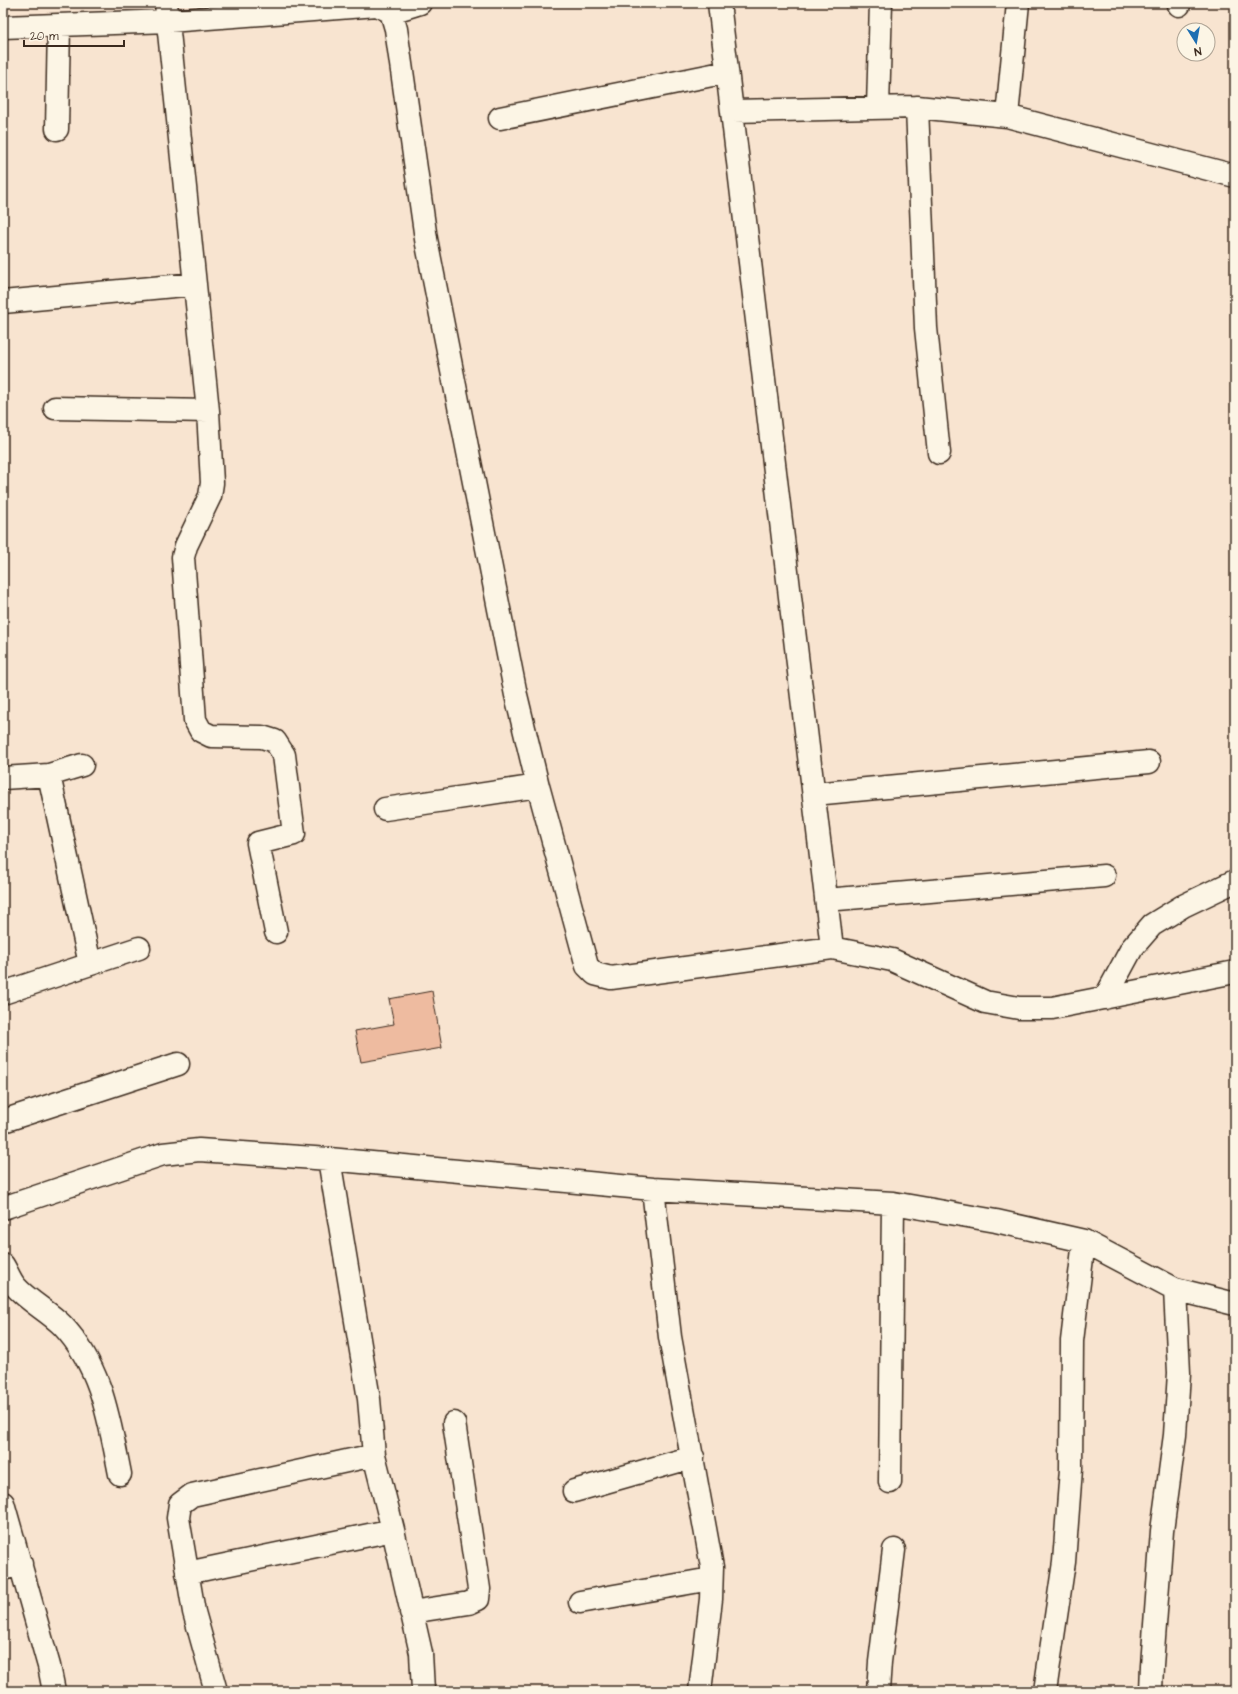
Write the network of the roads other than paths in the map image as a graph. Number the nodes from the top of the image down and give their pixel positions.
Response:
1 (420, 3) edge
2 (719, 3) edge
3 (881, 3) edge
4 (1018, 3) edge
5 (382, 7) edge
6 (167, 12) edge
7 (58, 25) junction
8 (3, 27) edge
9 (727, 72) junction
10 (917, 106) junction
11 (878, 107) junction
12 (732, 111) junction
13 (1007, 116) junction
14 (500, 118) dead end
15 (57, 128) dead end
16 (1235, 176) edge
17 (195, 284) junction
18 (3, 302) edge
19 (55, 408) dead end
20 (208, 411) junction
21 (939, 453) dead end
22 (1149, 762) dead end
23 (82, 765) dead end
24 (49, 775) junction
25 (3, 778) edge
26 (538, 786) junction
27 (814, 794) junction
28 (385, 809) dead end
29 (1104, 876) dead end
30 (1235, 880) edge
31 (826, 900) junction
32 (276, 932) dead end
33 (139, 948) dead end
34 (832, 948) junction
35 (90, 964) junction
36 (1235, 972) edge
37 (3, 993) edge
38 (1106, 998) junction
39 (178, 1064) dead end
40 (3, 1121) edge
41 (329, 1159) junction
42 (652, 1189) junction
43 (893, 1203) junction
44 (3, 1208) edge
45 (1084, 1241) junction
46 (3, 1265) edge
47 (1175, 1289) junction
48 (1235, 1304) edge
49 (454, 1423) dead end
50 (374, 1455) junction
51 (693, 1457) junction
52 (120, 1474) dead end
53 (890, 1482) dead end
54 (574, 1491) dead end
55 (3, 1503) edge
56 (393, 1530) junction
57 (894, 1550) dead end
58 (12, 1567) edge
59 (187, 1574) junction
60 (712, 1579) junction
61 (580, 1602) dead end
62 (412, 1612) junction
63 (54, 1691) edge
64 (216, 1691) edge
65 (423, 1691) edge
66 (700, 1691) edge
67 (878, 1691) edge
68 (1045, 1691) edge
69 (1151, 1691) edge

1 - 5 street
2 - 9 street
3 - 11 street
4 - 13 street
5 - 6 street
5 - 26 street
6 - 7 street
6 - 17 street
7 - 8 street
7 - 15 street
9 - 12 street
9 - 14 street
10 - 11 street
10 - 13 street
10 - 21 street
11 - 12 street
12 - 27 street
13 - 16 street
17 - 18 street
17 - 20 street
19 - 20 street
20 - 32 street
22 - 27 street
23 - 24 street
24 - 25 street
24 - 35 street
26 - 28 street
26 - 34 street
27 - 31 street
29 - 31 street
30 - 38 street
31 - 34 street
33 - 35 street
34 - 38 street
35 - 37 street
36 - 38 street
39 - 40 street
41 - 42 street
41 - 44 street
41 - 50 street
42 - 43 street
42 - 51 street
43 - 45 street
43 - 53 street
45 - 47 street
45 - 68 street
46 - 52 street
47 - 48 street
47 - 69 street
49 - 62 street
50 - 56 street
50 - 59 street
51 - 54 street
51 - 60 street
55 - 58 street
56 - 59 street
56 - 62 street
57 - 67 street
58 - 63 street
59 - 64 street
60 - 61 street
60 - 66 street
62 - 65 street

